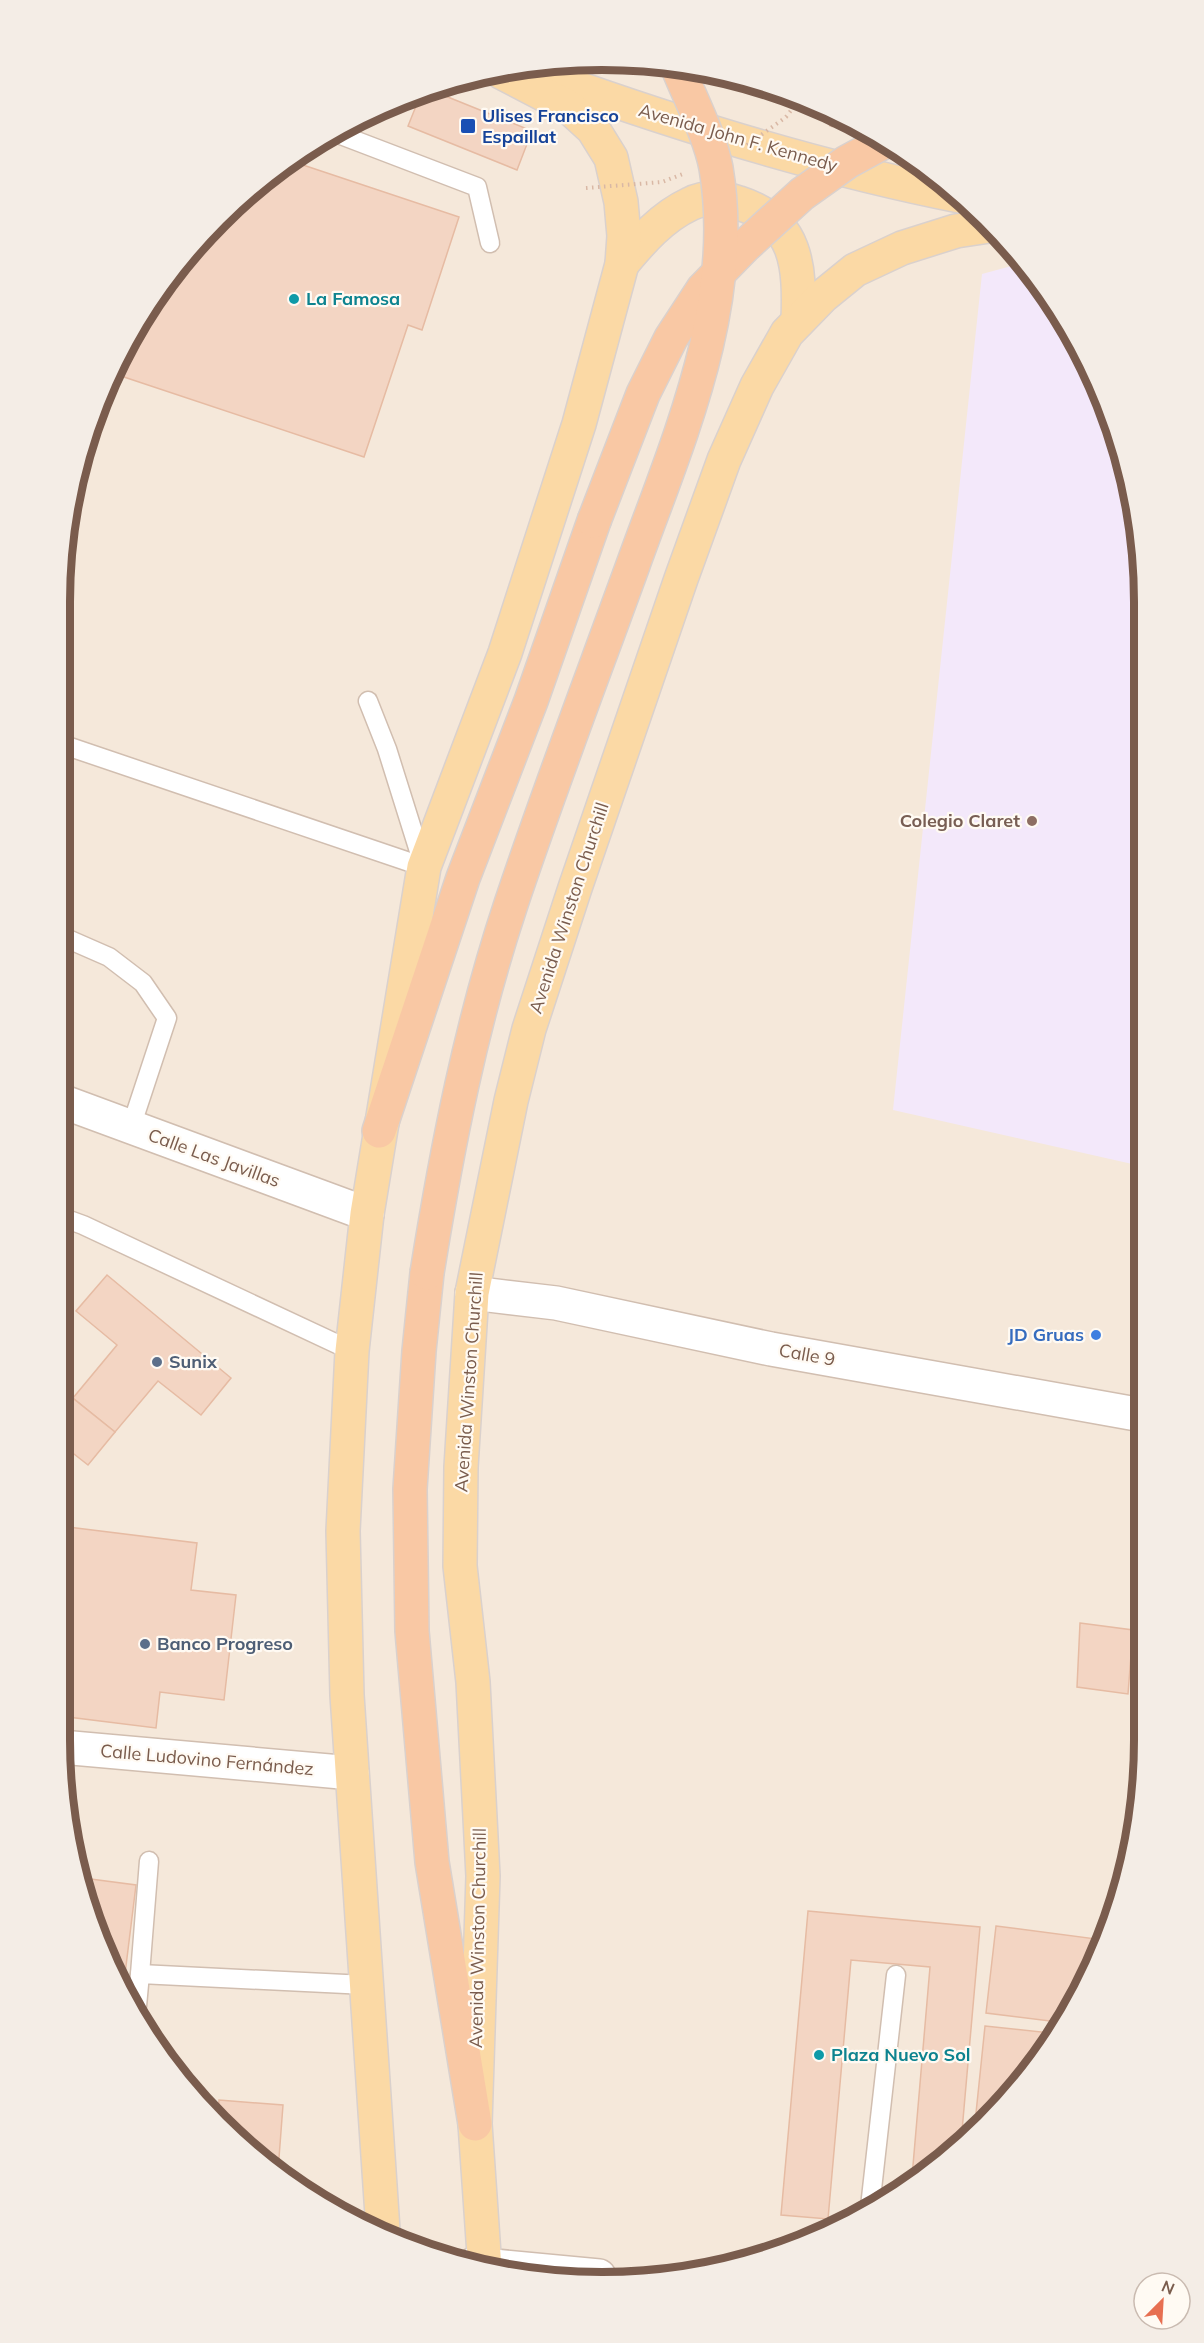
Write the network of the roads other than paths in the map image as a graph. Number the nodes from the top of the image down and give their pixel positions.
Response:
1 (541, 74) edge
2 (681, 77) edge
3 (513, 78) edge
4 (346, 137) edge
5 (875, 147) edge
6 (939, 191) edge
7 (979, 227) edge
8 (490, 243) dead end
9 (622, 264) junction
10 (798, 321) junction
11 (368, 701) dead end
12 (71, 747) edge
13 (424, 867) junction
14 (71, 940) edge
15 (71, 1105) edge
16 (131, 1127) junction
17 (379, 1131) junction
18 (367, 1214) junction
19 (71, 1221) edge
20 (472, 1293) junction
21 (352, 1351) junction
22 (1133, 1413) edge
23 (71, 1748) edge
24 (352, 1773) junction
25 (149, 1861) dead end
26 (140, 1974) junction
27 (896, 1975) dead end
28 (366, 1985) junction
29 (138, 1999) edge
30 (475, 2124) junction
31 (871, 2199) edge
32 (383, 2225) edge
33 (482, 2258) edge

1 - 6 main road, Avenida John F. Kennedy
2 - 30 highway, bridge
3 - 9 main road
4 - 8 lane
5 - 17 highway, bridge
7 - 10 main road, Avenida Winston Churchill
9 - 10 main road
9 - 13 main road
10 - 20 main road, Avenida Winston Churchill
11 - 13 lane
12 - 13 lane
13 - 17 main road
14 - 16 lane
15 - 16 street, Calle Las Javillas
16 - 18 street, Calle Las Javillas
17 - 18 main road
18 - 21 main road
19 - 21 lane
20 - 22 street, Calle 9
20 - 30 main road, Avenida Winston Churchill
21 - 24 main road
23 - 24 street, Calle Ludovino Fernández
24 - 28 main road
25 - 26 lane
26 - 28 lane
26 - 29 lane
27 - 31 lane
28 - 32 main road
30 - 33 main road, Avenida Winston Churchill

